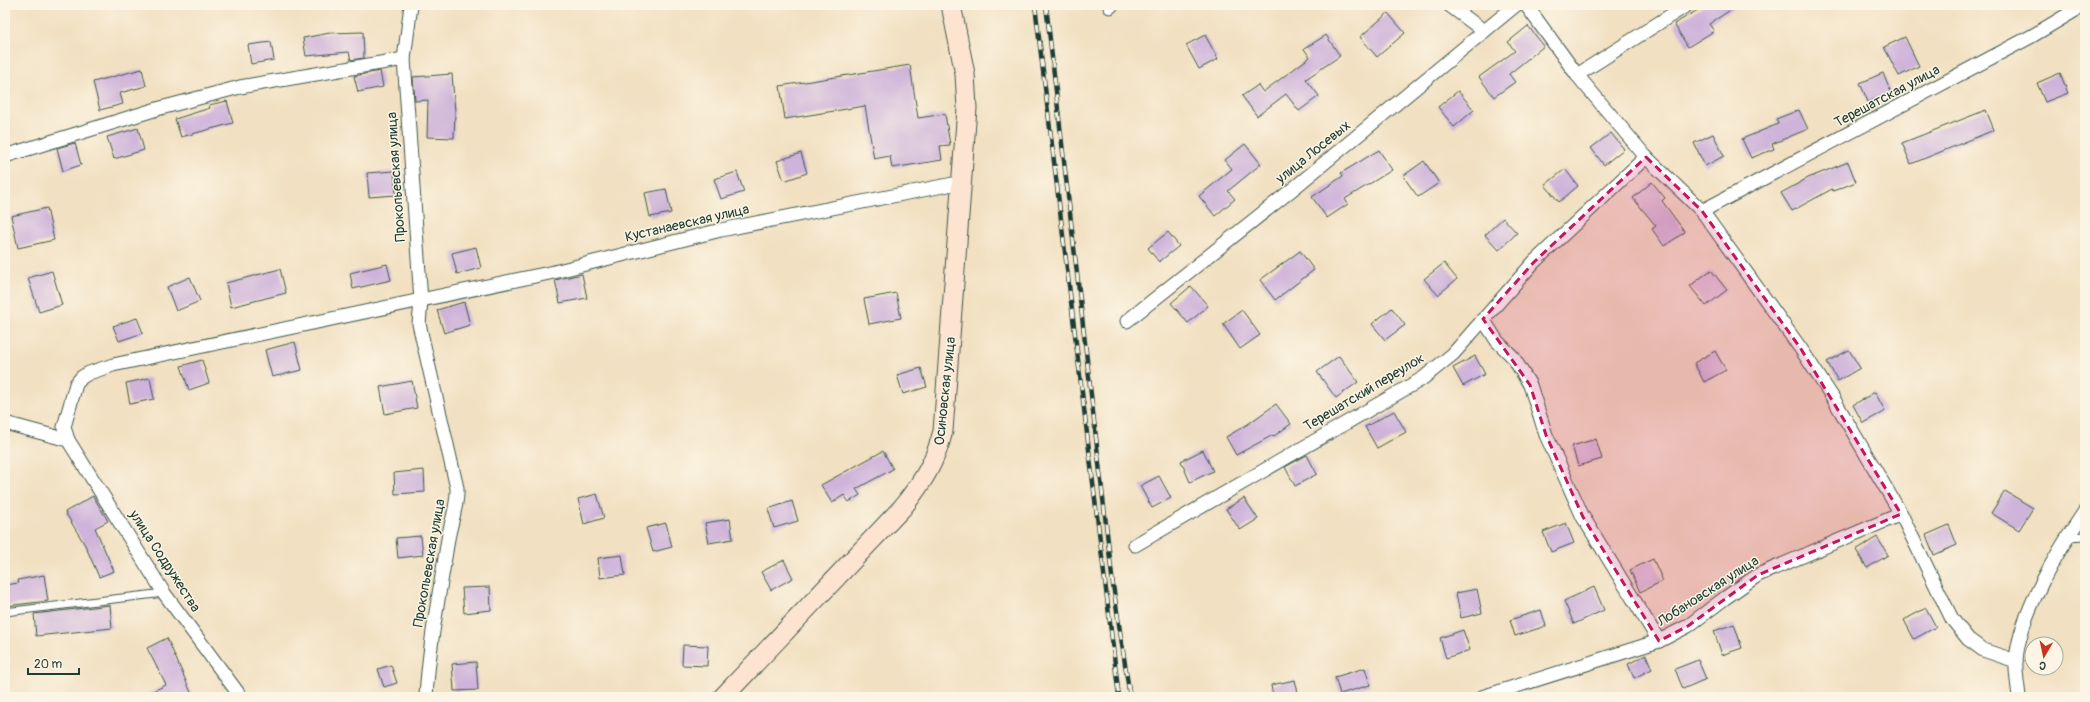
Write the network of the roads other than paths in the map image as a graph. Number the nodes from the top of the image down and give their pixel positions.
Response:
1 (411, 5) edge
2 (951, 5) edge
3 (1449, 5) edge
4 (1516, 5) edge
5 (1526, 5) edge
6 (1687, 5) edge
7 (2084, 5) edge
8 (1484, 31) junction
9 (404, 59) junction
10 (1577, 75) junction
11 (5, 156) edge
12 (1646, 157) junction
13 (962, 182) junction
14 (1702, 211) junction
15 (421, 301) junction
16 (1483, 319) junction
17 (1127, 321) dead end
18 (5, 423) edge
19 (68, 440) junction
20 (2085, 511) edge
21 (1901, 514) junction
22 (2085, 536) edge
23 (2067, 537) junction
24 (1135, 545) dead end
25 (164, 593) junction
26 (5, 612) edge
27 (1659, 641) junction
28 (2016, 661) junction
29 (241, 697) edge
30 (426, 697) edge
31 (723, 697) edge
32 (1482, 697) edge
33 (2019, 697) edge

1 - 9 street, Прокопьевская улица
2 - 13 main road, Осиновская улица
3 - 8 street
4 - 8 street, улица Лосевых
5 - 10 street
6 - 10 street
7 - 14 street, Терешатская улица
8 - 17 street, улица Лосевых
9 - 11 street
9 - 15 street, Прокопьевская улица
10 - 12 street
12 - 14 street
12 - 16 street, Терешатский переулок
13 - 15 street, Кустанаевская улица
13 - 31 main road, Осиновская улица
14 - 21 street
15 - 19 street, Кустанаевская улица
15 - 30 street, Прокопьевская улица
16 - 24 street, Терешатский переулок
16 - 27 street
18 - 19 street
19 - 25 street, улица Содружества
20 - 23 street
21 - 27 street, Лобановская улица
21 - 28 street
22 - 23 lane
23 - 28 street
25 - 26 lane
25 - 29 street, улица Содружества
27 - 32 street, Лобановская улица
28 - 33 street

